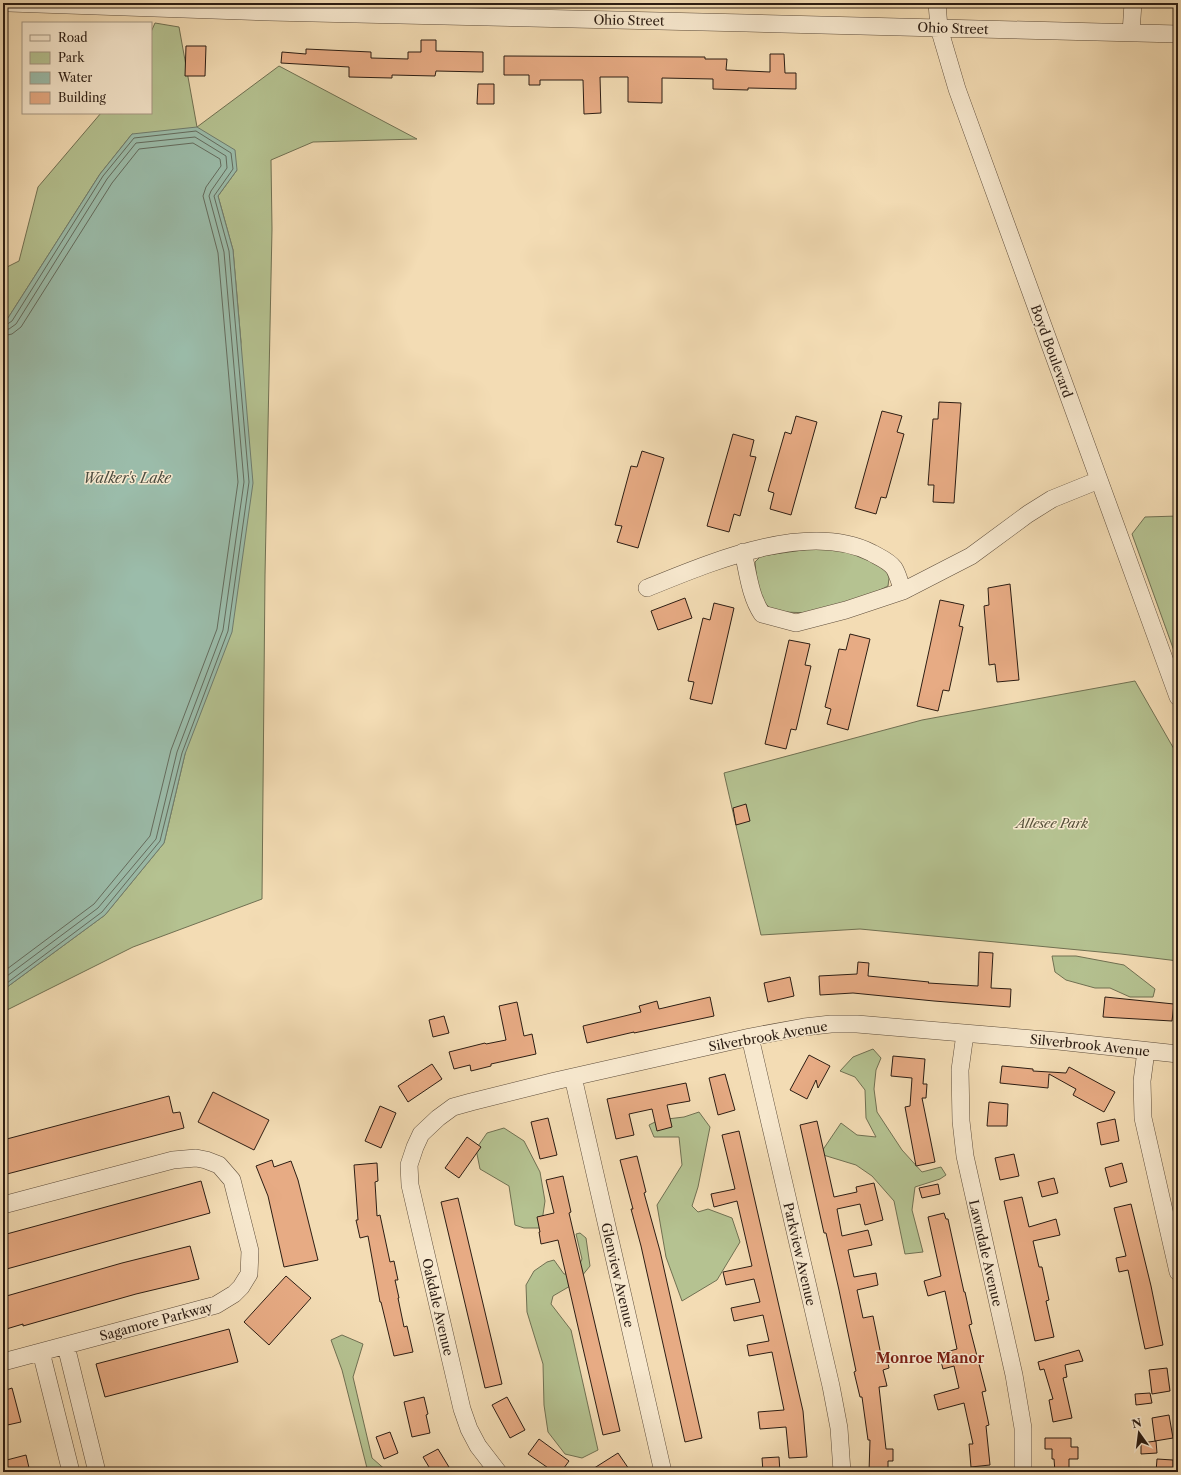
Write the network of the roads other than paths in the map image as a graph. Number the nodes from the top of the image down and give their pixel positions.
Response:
1 (9, 3) edge
2 (937, 3) edge
3 (1133, 3) edge
4 (270, 8) edge
5 (939, 28) junction
6 (1131, 33) junction
7 (1178, 34) edge
8 (1098, 480) junction
9 (743, 552) junction
10 (647, 588) dead end
11 (903, 591) junction
12 (1178, 697) edge
13 (965, 1034) junction
14 (750, 1037) junction
15 (1146, 1051) junction
16 (1178, 1054) edge
17 (573, 1077) junction
18 (421, 1134) joint
19 (3, 1205) edge
20 (1178, 1272) edge
21 (66, 1346) junction
22 (41, 1352) junction
23 (3, 1362) edge
24 (71, 1472) edge
25 (97, 1472) edge
26 (498, 1472) edge
27 (663, 1472) edge
28 (842, 1472) edge
29 (1023, 1472) edge

1 - 4 street, Ohio Street
2 - 5 street, Boyd Boulevard
3 - 6 street
4 - 5 street, Ohio Street
5 - 6 street, Ohio Street
5 - 8 street, Boyd Boulevard
6 - 7 street, Ohio Street
8 - 11 street
8 - 12 street, Boyd Boulevard
9 - 10 street
9 - 11 street
9 - 11 street
13 - 14 street, Silverbrook Avenue
13 - 15 street, Silverbrook Avenue
13 - 29 street, Lawndale Avenue
14 - 17 street, Silverbrook Avenue
14 - 28 street, Parkview Avenue
15 - 16 street, Silverbrook Avenue
15 - 20 street
17 - 18 street, Silverbrook Avenue
17 - 27 street, Glenview Avenue
18 - 26 street, Oakdale Avenue
19 - 21 street, Sagamore Parkway
21 - 22 street, Sagamore Parkway
21 - 25 street
22 - 23 street, Sagamore Parkway
22 - 24 street

